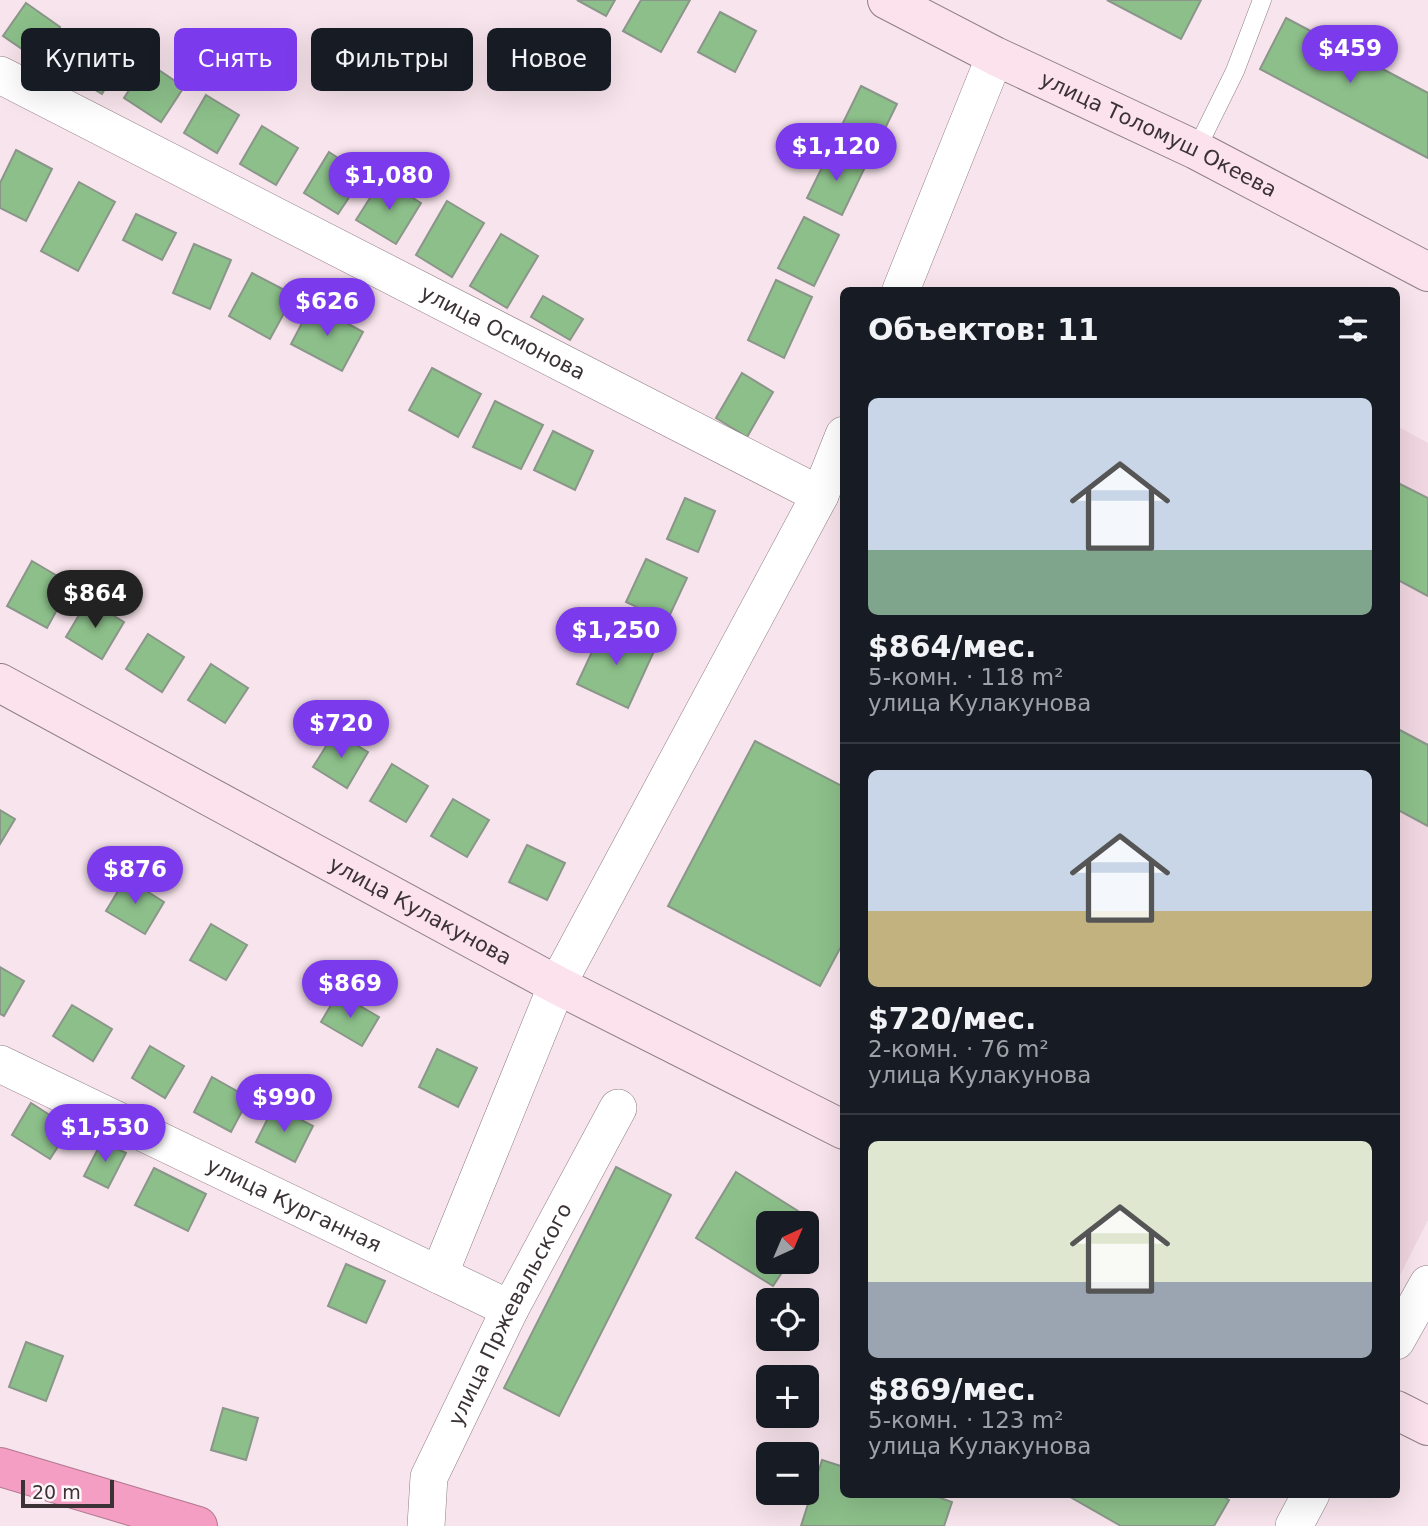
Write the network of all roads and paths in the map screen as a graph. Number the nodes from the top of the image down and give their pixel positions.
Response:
1 (887, 0) edge
2 (1262, 0) edge
3 (995, 56) junction
4 (0, 75) edge
5 (1196, 150) junction
6 (1428, 272) edge
7 (902, 287) edge
8 (840, 445) edge
9 (820, 495) junction
10 (0, 683) edge
11 (557, 985) junction
12 (0, 1064) edge
13 (618, 1108) dead end
14 (840, 1128) edge
15 (439, 1275) junction
16 (1428, 1284) edge
17 (510, 1309) junction
18 (1400, 1334) edge
19 (1400, 1412) edge
20 (1428, 1426) edge
21 (0, 1467) edge
22 (1309, 1498) edge
23 (198, 1526) edge
24 (426, 1526) edge
25 (1294, 1526) edge

1 - 3 street, улица Толомуш Океева
2 - 5 lane
3 - 5 street, улица Толомуш Океева
3 - 7 street
4 - 9 street, улица Осмонова
5 - 6 street, улица Толомуш Океева
8 - 9 street
9 - 11 street
10 - 11 street, улица Кулакунова
11 - 14 street, улица Кулакунова
11 - 15 street
12 - 15 street, улица Курганная
13 - 17 street, улица Пржевальского
15 - 17 street, улица Курганная
16 - 18 street
17 - 24 street, улица Пржевальского
19 - 20 street
21 - 23 highway
22 - 25 street

